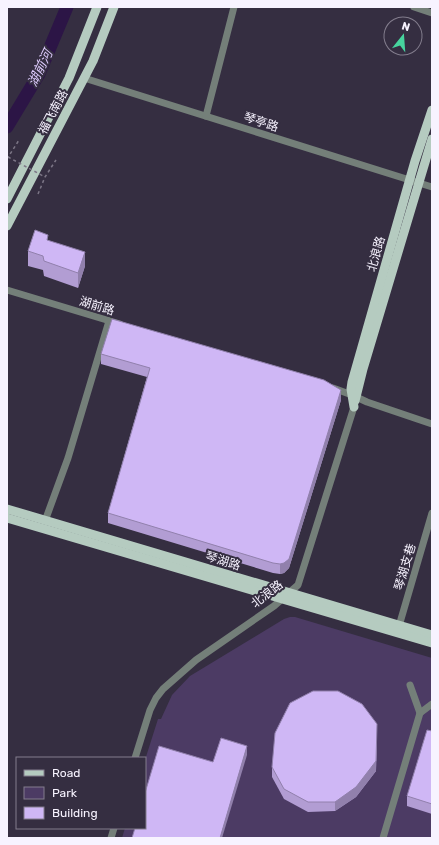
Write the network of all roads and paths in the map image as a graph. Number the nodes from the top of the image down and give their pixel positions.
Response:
1 (97, 7) edge
2 (114, 7) edge
3 (234, 7) edge
4 (414, 7) edge
5 (432, 13) edge
6 (84, 78) junction
7 (432, 110) edge
8 (206, 116) junction
9 (432, 139) edge
10 (18, 140) dead end
11 (7, 158) edge
12 (56, 160) dead end
13 (45, 177) junction
14 (414, 181) junction
15 (432, 187) edge
16 (8, 193) edge
17 (38, 194) dead end
18 (7, 226) edge
19 (7, 290) edge
20 (109, 321) junction
21 (124, 326) edge
22 (327, 386) edge
23 (354, 396) junction
24 (354, 407) joint
25 (432, 424) edge
26 (7, 509) edge
27 (432, 513) edge
28 (7, 518) edge
29 (45, 521) junction
30 (286, 596) junction
31 (399, 626) junction
32 (432, 635) edge
33 (432, 643) edge
34 (410, 685) dead end
35 (432, 704) edge
36 (420, 713) junction
37 (135, 757) edge
38 (383, 838) edge

1 - 16 main road, 福飞南路
2 - 6 main road, 福飞南路
3 - 8 street
4 - 5 street
6 - 8 street, 琴亭路
6 - 18 main road, 福飞南路
7 - 14 main road, 北浪路
8 - 14 street, 琴亭路
9 - 14 main road, 北浪路
10 - 11 path
11 - 13 path, bridge
12 - 13 path
13 - 17 path
14 - 15 street, 琴亭路
14 - 23 main road, 北浪路
19 - 20 street, 湖前路
20 - 21 street, 湖前路
20 - 29 street
22 - 23 street
23 - 24 main road, 北浪路
23 - 25 street
24 - 30 street, 北浪路
26 - 29 main road, 琴湖路
27 - 31 street, 琴湖支巷
28 - 30 main road
29 - 30 main road, 琴湖路
30 - 31 main road, 琴湖路
30 - 33 main road
30 - 37 street, 北浪路
31 - 32 main road, 琴湖路
34 - 36 street
35 - 36 street
36 - 38 street

